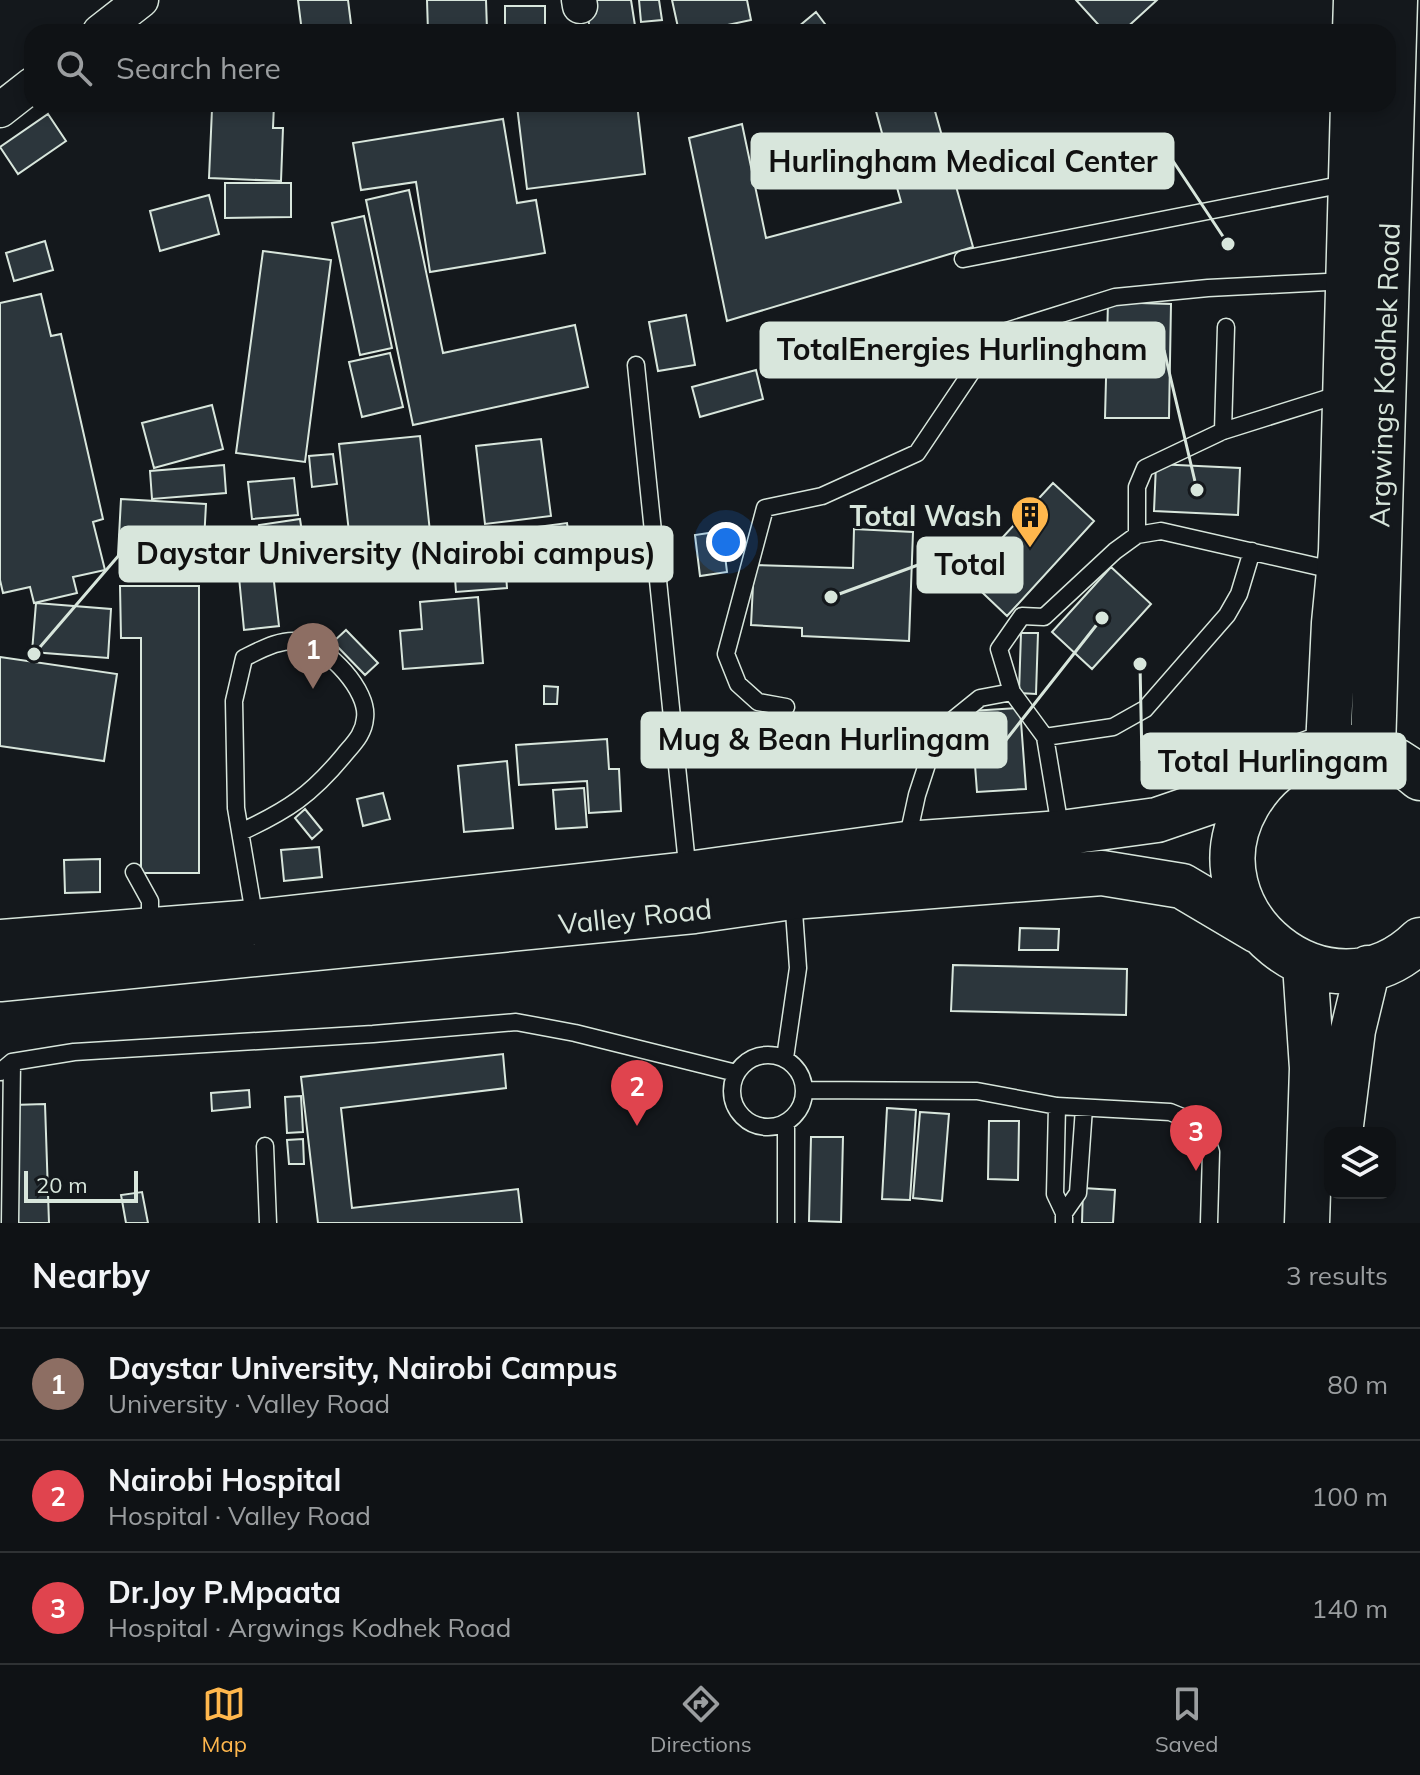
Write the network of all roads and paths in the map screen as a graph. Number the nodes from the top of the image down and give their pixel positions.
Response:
1 (141, 0) edge
2 (1356, 0) edge
3 (1395, 0) edge
4 (110, 24) edge
5 (1355, 24) edge
6 (1394, 24) edge
7 (24, 91) edge
8 (0, 110) edge
9 (1353, 112) edge
10 (1392, 112) edge
11 (1351, 182) junction
12 (963, 259) dead end
13 (1348, 281) junction
14 (1226, 327) dead end
15 (636, 365) dead end
16 (1345, 393) junction
17 (1223, 431) junction
18 (1137, 535) junction
19 (1252, 551) junction
20 (1339, 572) junction
21 (1012, 692) junction
22 (786, 707) dead end
23 (1045, 737) junction
24 (1328, 747) junction
25 (1373, 750) junction
26 (1420, 778) edge
27 (1259, 785) junction
28 (241, 832) junction
29 (1061, 833) junction
30 (906, 865) junction
31 (134, 872) dead end
32 (794, 879) junction
33 (691, 892) junction
34 (255, 922) junction
35 (1258, 931) junction
36 (1420, 940) edge
37 (0, 942) edge
38 (152, 949) junction
39 (1305, 964) junction
40 (1368, 968) junction
41 (0, 979) edge
42 (785, 1058) junction
43 (6, 1067) edge
44 (736, 1073) junction
45 (804, 1090) junction
46 (1057, 1106) junction
47 (1084, 1108) junction
48 (786, 1123) junction
49 (1341, 1127) edge
50 (265, 1146) dead end
51 (1338, 1199) edge
52 (1064, 1218) edge
53 (10, 1223) edge
54 (268, 1223) edge
55 (786, 1223) edge
56 (1209, 1223) edge
57 (1307, 1223) edge
58 (1338, 1223) edge

1 - 4 street
2 - 5 main road
3 - 6 main road, Argwings Kodhek Road
7 - 8 street
9 - 11 main road, Argwings Kodhek Road
10 - 25 main road, Argwings Kodhek Road
11 - 12 lane
11 - 13 main road, Argwings Kodhek Road
13 - 16 main road, Argwings Kodhek Road
13 - 22 lane
14 - 17 lane
15 - 33 lane
16 - 17 lane
16 - 20 main road, Argwings Kodhek Road
17 - 18 lane
18 - 19 lane
18 - 21 lane
19 - 20 lane
19 - 23 lane
20 - 24 main road, Argwings Kodhek Road
21 - 23 lane
21 - 30 lane
23 - 29 lane
24 - 25 main road
24 - 27 main road
25 - 26 main road
27 - 29 main road, Valley Road
27 - 35 main road
28 - 28 lane
28 - 34 lane
29 - 30 main road, Valley Road
30 - 32 main road, Valley Road
30 - 35 main road, Valley Road
31 - 38 lane
32 - 33 main road, Valley Road
32 - 42 lane
33 - 34 main road, Valley Road
33 - 38 main road, Valley Road
34 - 38 main road, Valley Road
35 - 39 main road
36 - 40 main road
37 - 38 main road, Valley Road
38 - 41 main road, Valley Road
39 - 40 main road
39 - 57 main road
40 - 49 main road
42 - 44 lane
42 - 45 lane
43 - 44 lane
43 - 53 lane
44 - 48 lane
45 - 46 lane
45 - 48 lane
46 - 47 lane
46 - 52 lane
47 - 52 lane
47 - 56 lane
48 - 55 lane
50 - 54 lane
51 - 58 main road

